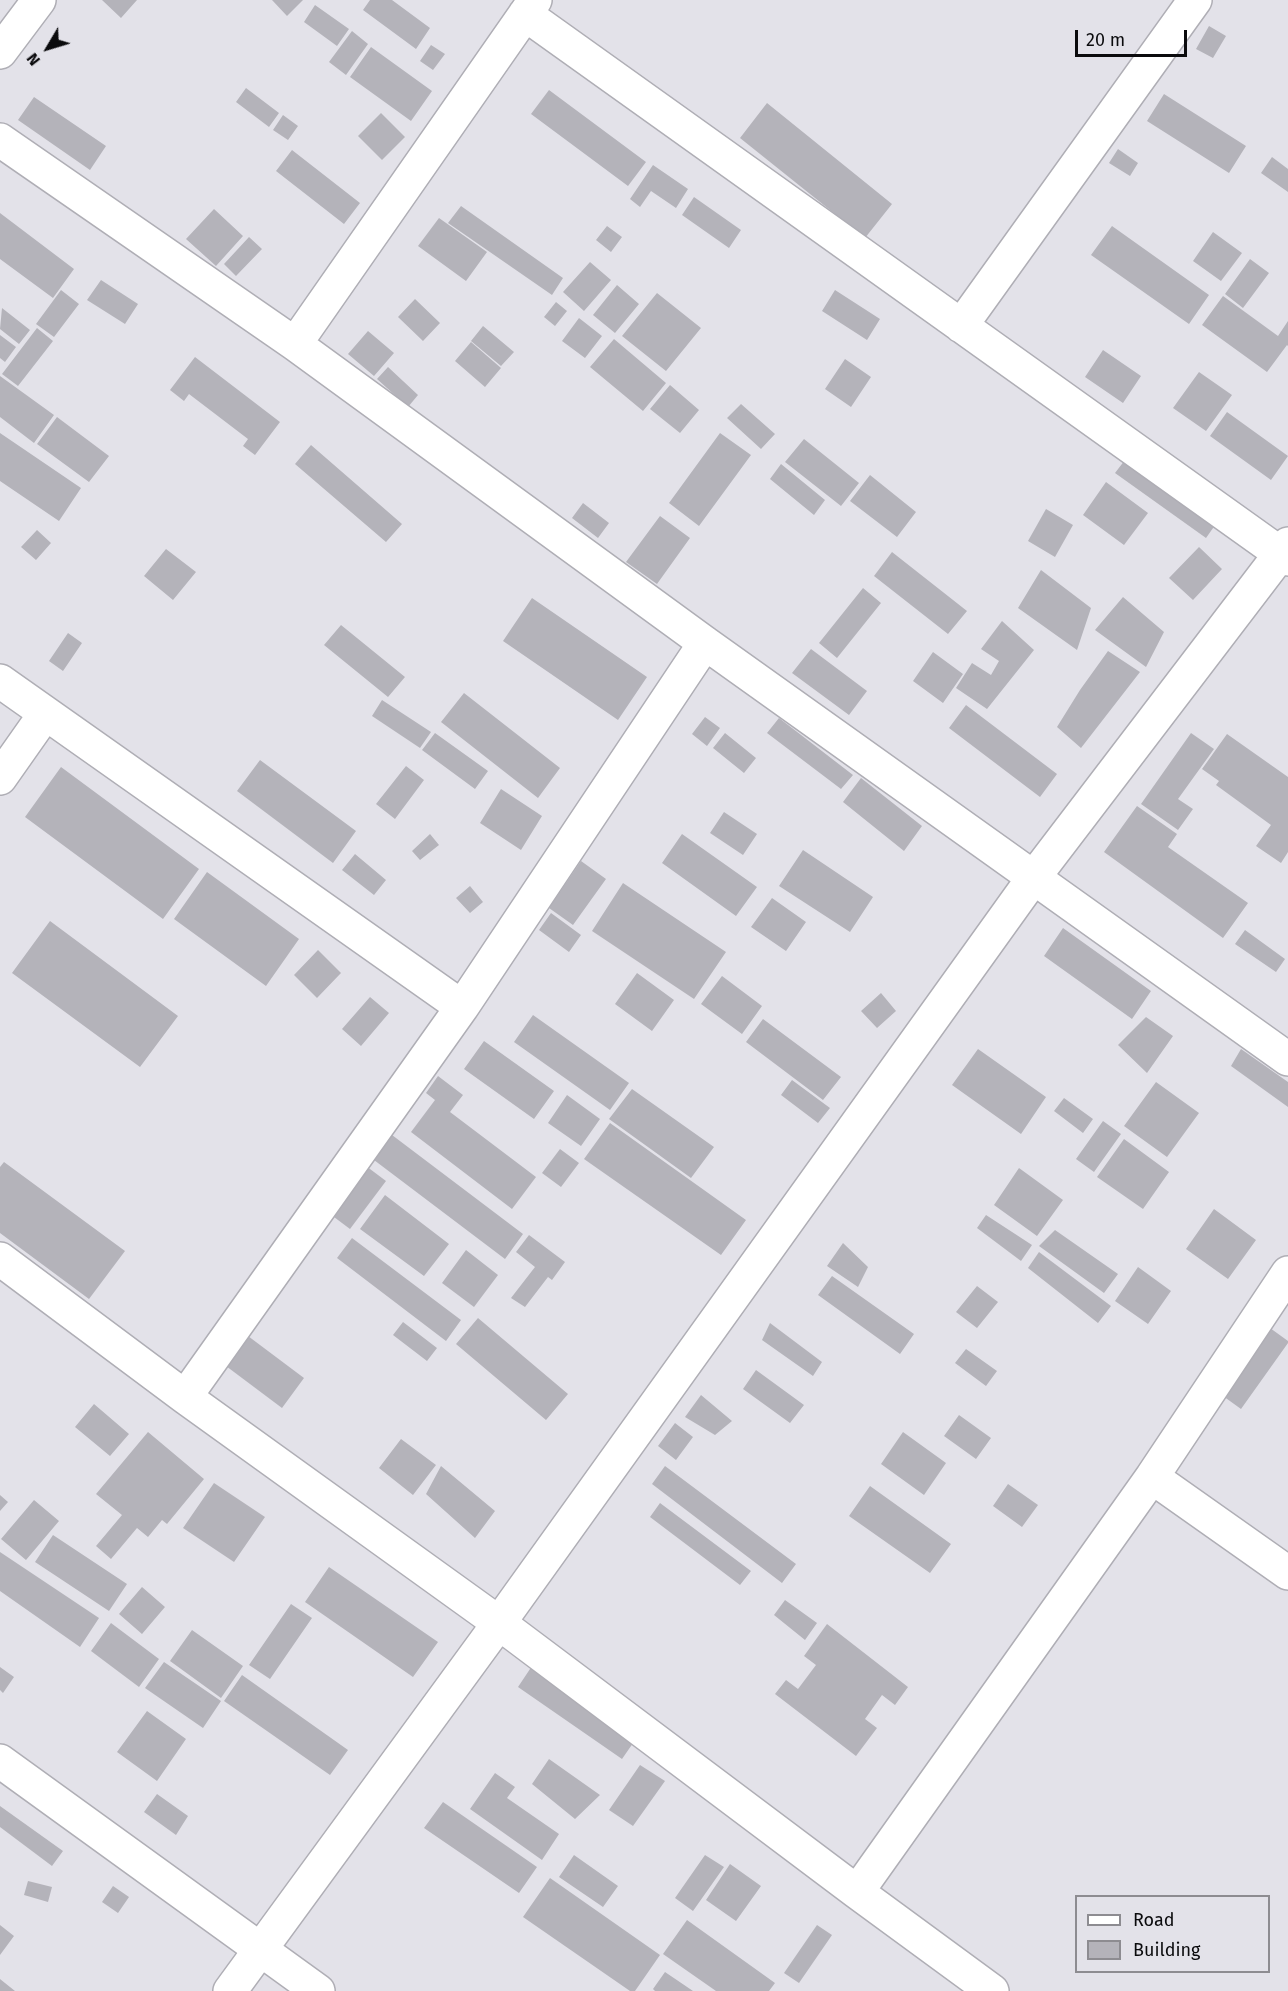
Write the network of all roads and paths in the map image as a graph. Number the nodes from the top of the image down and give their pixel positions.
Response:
1 (39, 0) edge
2 (1195, 0) edge
3 (530, 7) edge
4 (0, 52) edge
5 (0, 140) edge
6 (961, 326) junction
7 (295, 344) junction
8 (1286, 552) edge
9 (705, 643) junction
10 (0, 681) edge
11 (45, 714) junction
12 (0, 778) edge
13 (1034, 877) junction
14 (462, 1007) junction
15 (1288, 1059) edge
16 (0, 1259) edge
17 (1288, 1273) edge
18 (185, 1397) junction
19 (1152, 1477) junction
20 (1288, 1573) edge
21 (499, 1623) junction
22 (0, 1761) edge
23 (857, 1892) junction
24 (261, 1949) junction
25 (230, 1991) edge
26 (318, 1991) edge
27 (992, 1991) edge

1 - 4 street
2 - 6 street
3 - 6 street
3 - 7 street
5 - 7 street
6 - 8 street
7 - 9 street
8 - 13 street
9 - 13 street
9 - 14 street
10 - 11 street
11 - 12 street
11 - 14 street
13 - 15 street
13 - 21 street
14 - 18 street
16 - 18 street
17 - 19 street
18 - 21 street
19 - 20 street
19 - 23 street
21 - 23 street
21 - 24 street
22 - 24 street
23 - 27 street
24 - 25 street
24 - 26 street

